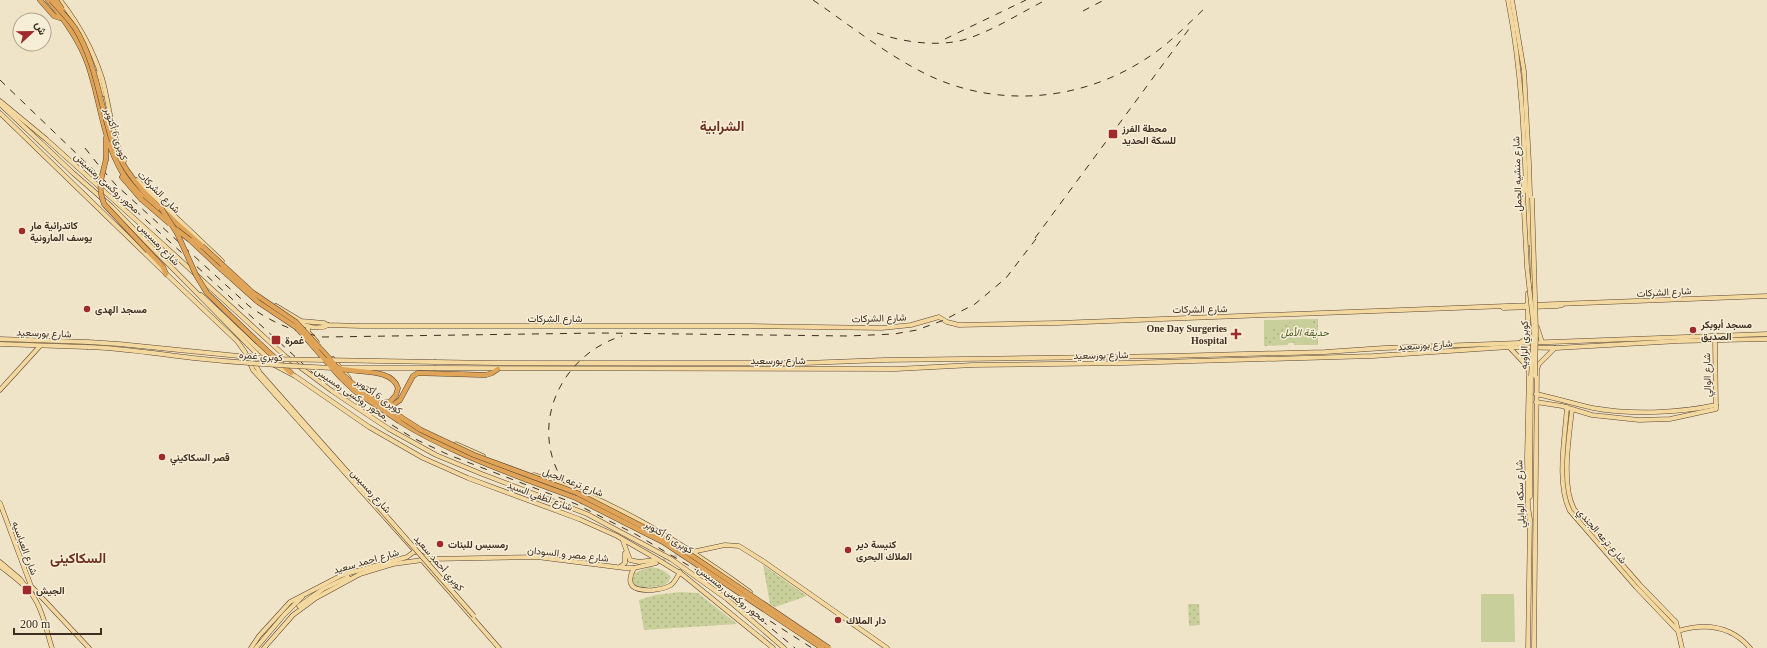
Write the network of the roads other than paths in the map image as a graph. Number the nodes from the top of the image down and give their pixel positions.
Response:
1 (40, 0) edge
2 (46, 0) edge
3 (51, 0) edge
4 (58, 0) edge
5 (1508, 0) edge
6 (1512, 0) edge
7 (62, 16) junction
8 (91, 74) junction
9 (98, 78) junction
10 (94, 83) junction
11 (0, 101) edge
12 (0, 104) edge
13 (0, 113) edge
14 (106, 138) junction
15 (1525, 172) junction
16 (1530, 176) junction
17 (93, 190) junction
18 (88, 197) junction
19 (112, 207) junction
20 (160, 210) junction
21 (104, 213) junction
22 (166, 274) junction
23 (194, 292) junction
24 (1767, 296) edge
25 (1529, 306) junction
26 (1534, 306) junction
27 (290, 315) junction
28 (328, 325) junction
29 (308, 326) junction
30 (314, 327) junction
31 (1528, 328) junction
32 (1538, 328) junction
33 (310, 333) junction
34 (1767, 334) edge
35 (0, 339) edge
36 (1767, 339) edge
37 (1714, 340) junction
38 (1542, 342) junction
39 (0, 344) edge
40 (87, 344) junction
41 (1518, 344) junction
42 (40, 346) junction
43 (1509, 347) junction
44 (1373, 348) junction
45 (1384, 348) junction
46 (1556, 348) junction
47 (1384, 355) junction
48 (1373, 356) junction
49 (269, 359) junction
50 (884, 360) junction
51 (895, 360) junction
52 (939, 360) junction
53 (436, 362) joint
54 (577, 362) junction
55 (656, 363) junction
56 (668, 363) junction
57 (939, 366) junction
58 (1527, 367) junction
59 (338, 368) junction
60 (435, 368) joint
61 (498, 368) junction
62 (572, 368) junction
63 (656, 369) junction
64 (668, 369) junction
65 (887, 369) junction
66 (896, 369) junction
67 (1537, 369) junction
68 (291, 374) junction
69 (0, 390) edge
70 (1536, 394) junction
71 (375, 401) junction
72 (1536, 402) junction
73 (1566, 407) junction
74 (1716, 407) junction
75 (379, 408) junction
76 (1572, 410) junction
77 (327, 451) junction
78 (368, 495) joint
79 (0, 503) edge
80 (1530, 519) junction
81 (1535, 520) junction
82 (617, 536) junction
83 (622, 539) junction
84 (415, 551) junction
85 (692, 552) junction
86 (421, 559) junction
87 (430, 559) junction
88 (656, 560) junction
89 (671, 560) junction
90 (0, 562) edge
91 (0, 566) edge
92 (618, 568) junction
93 (634, 568) junction
94 (680, 572) junction
95 (26, 577) junction
96 (22, 582) junction
97 (27, 590) junction
98 (308, 592) junction
99 (49, 607) junction
100 (42, 615) junction
101 (1678, 631) junction
102 (52, 648) edge
103 (89, 648) edge
104 (251, 648) edge
105 (256, 648) edge
106 (263, 648) edge
107 (499, 648) edge
108 (503, 648) edge
109 (773, 648) edge
110 (784, 648) edge
111 (822, 648) edge
112 (829, 648) edge
113 (832, 648) edge
114 (887, 648) edge
115 (1528, 648) edge
116 (1534, 648) edge
117 (1682, 648) edge
118 (1750, 648) edge

1 - 7 highway
2 - 7 highway, كوبرى 6 أكتوبر
2 - 8 highway
3 - 7 highway, كوبرى 6 أكتوبر, bridge
4 - 7 highway, bridge
4 - 9 main road, شارع الشركات
4 - 27 main road, شارع الشركات
5 - 15 main road, شارع منشيه الجمل
6 - 16 main road, شارع منشيه الجمل
7 - 14 highway, كوبرى 6 أكتوبر
7 - 20 highway, كوبرى 6 أكتوبر, bridge
8 - 9 main road
8 - 10 highway
9 - 10 main road
9 - 27 main road, شارع الشركات
10 - 20 highway
11 - 89 main road, محور روكسى رمسيس
12 - 17 main road, شارع رمسيس
13 - 18 main road, شارع رمسيس
14 - 22 highway, bridge
14 - 75 highway, كوبرى 6 أكتوبر, bridge
15 - 25 main road, شارع منشيه الجمل
15 - 80 main road, كوبري الزاويه, bridge
16 - 26 main road, شارع منشيه الجمل
16 - 81 main road, كوبري الزاويه, bridge
17 - 18 main road
17 - 19 main road, شارع رمسيس
18 - 21 main road, شارع رمسيس
19 - 21 main road
19 - 23 main road, شارع رمسيس
20 - 68 highway, bridge
20 - 71 highway, كوبرى 6 أكتوبر, bridge
21 - 22 main road, شارع رمسيس
22 - 77 main road, شارع رمسيس
23 - 49 main road
23 - 68 main road, شارع رمسيس
24 - 26 main road, شارع الشركات
25 - 26 main road, شارع الشركات
25 - 28 main road, شارع الشركات
25 - 31 main road, شارع منشيه الجمل
26 - 32 main road, شارع منشيه الجمل
27 - 28 main road, شارع الشركات
27 - 29 main road, شارع الشركات
28 - 30 main road, شارع الشركات
29 - 30 main road, شارع الشركات
29 - 33 main road, شارع ترعه الجبل
30 - 33 main road
31 - 32 main road
31 - 41 main road, شارع منشيه الجمل
32 - 38 main road, شارع منشيه الجمل
33 - 85 main road, شارع ترعه الجبل
34 - 38 main road, شارع بورسعيد
35 - 40 main road, شارع بورسعيد
36 - 37 main road, شارع بورسعيد
37 - 46 main road, شارع بورسعيد
37 - 74 main road, شارع الوالي
38 - 41 main road, شارع بورسعيد
39 - 42 main road, شارع بورسعيد
40 - 42 main road, شارع بورسعيد
40 - 49 main road, كوبري غمره, bridge
40 - 59 main road, كوبري غمره, bridge
41 - 45 main road, شارع بورسعيد
42 - 69 main road
43 - 46 main road, شارع بورسعيد
43 - 47 main road, شارع بورسعيد
43 - 58 main road
44 - 45 main road, شارع بورسعيد
44 - 48 main road
44 - 52 main road, شارع بورسعيد
45 - 47 main road
46 - 67 main road
47 - 48 main road, شارع بورسعيد
48 - 57 main road, شارع بورسعيد
49 - 53 main road, كوبري غمره, bridge
50 - 51 main road, شارع بورسعيد
50 - 56 main road, شارع بورسعيد
50 - 65 main road
51 - 52 main road, شارع بورسعيد
51 - 66 main road
52 - 57 main road
53 - 54 main road, شارع بورسعيد
54 - 55 main road, شارع بورسعيد
54 - 62 main road
55 - 56 main road, شارع بورسعيد
55 - 63 main road
56 - 64 main road
57 - 66 main road, شارع بورسعيد
58 - 67 main road
58 - 80 main road, شارع سكه الوايلي
59 - 60 main road, كوبري غمره, bridge
59 - 71 highway, bridge
60 - 61 main road, شارع بورسعيد
61 - 62 main road, شارع بورسعيد
61 - 75 highway, bridge
62 - 63 main road, شارع بورسعيد
63 - 64 main road, شارع بورسعيد
64 - 65 main road, شارع بورسعيد
65 - 66 main road, شارع بورسعيد
67 - 70 main road, شارع سكه الوايلي
68 - 82 main road, شارع لطفي السيد
70 - 72 main road, شارع سكه الوايلي
70 - 74 main road
71 - 112 highway, كوبرى 6 أكتوبر, bridge
72 - 73 main road
72 - 81 main road, شارع سكه الوايلي
73 - 76 main road
73 - 101 main road, شارع ترعه الجندي
74 - 76 main road
75 - 111 highway, كوبرى 6 أكتوبر, bridge
76 - 101 main road, شارع ترعه الجندي
77 - 78 main road, شارع رمسيس
77 - 84 main road, شارع رمسيس
78 - 108 main road, كوبري أحمد سعيد, bridge
79 - 95 main road, شارع العباسيه
80 - 115 main road, شارع سكه الوايلي
81 - 116 main road, شارع سكه الوايلي
82 - 83 main road, شارع لطفي السيد
82 - 92 main road
83 - 88 main road, شارع لطفي السيد
83 - 88 main road
84 - 87 main road, شارع رمسيس
84 - 98 main road, شارع احمد سعيد
85 - 113 main road, شارع ترعه الجبل
85 - 114 main road
86 - 87 main road, شارع احمد سعيد
86 - 106 main road, شارع احمد سعيد
86 - 107 main road
87 - 92 main road, شارع مصر و السودان
88 - 89 main road
88 - 93 main road, شارع مصر و السودان
88 - 94 main road, شارع لطفي السيد
89 - 110 main road, محور روكسى رمسيس
90 - 96 main road
91 - 97 main road
92 - 93 main road, شارع مصر و السودان
93 - 94 main road
94 - 109 main road, شارع لطفي السيد
95 - 96 main road
95 - 99 main road, شارع العباسيه
96 - 97 main road
97 - 100 main road
98 - 104 main road, شارع احمد سعيد
98 - 105 main road
99 - 100 main road
99 - 103 main road, شارع العباسيه
100 - 102 main road
101 - 117 main road
101 - 118 main road

